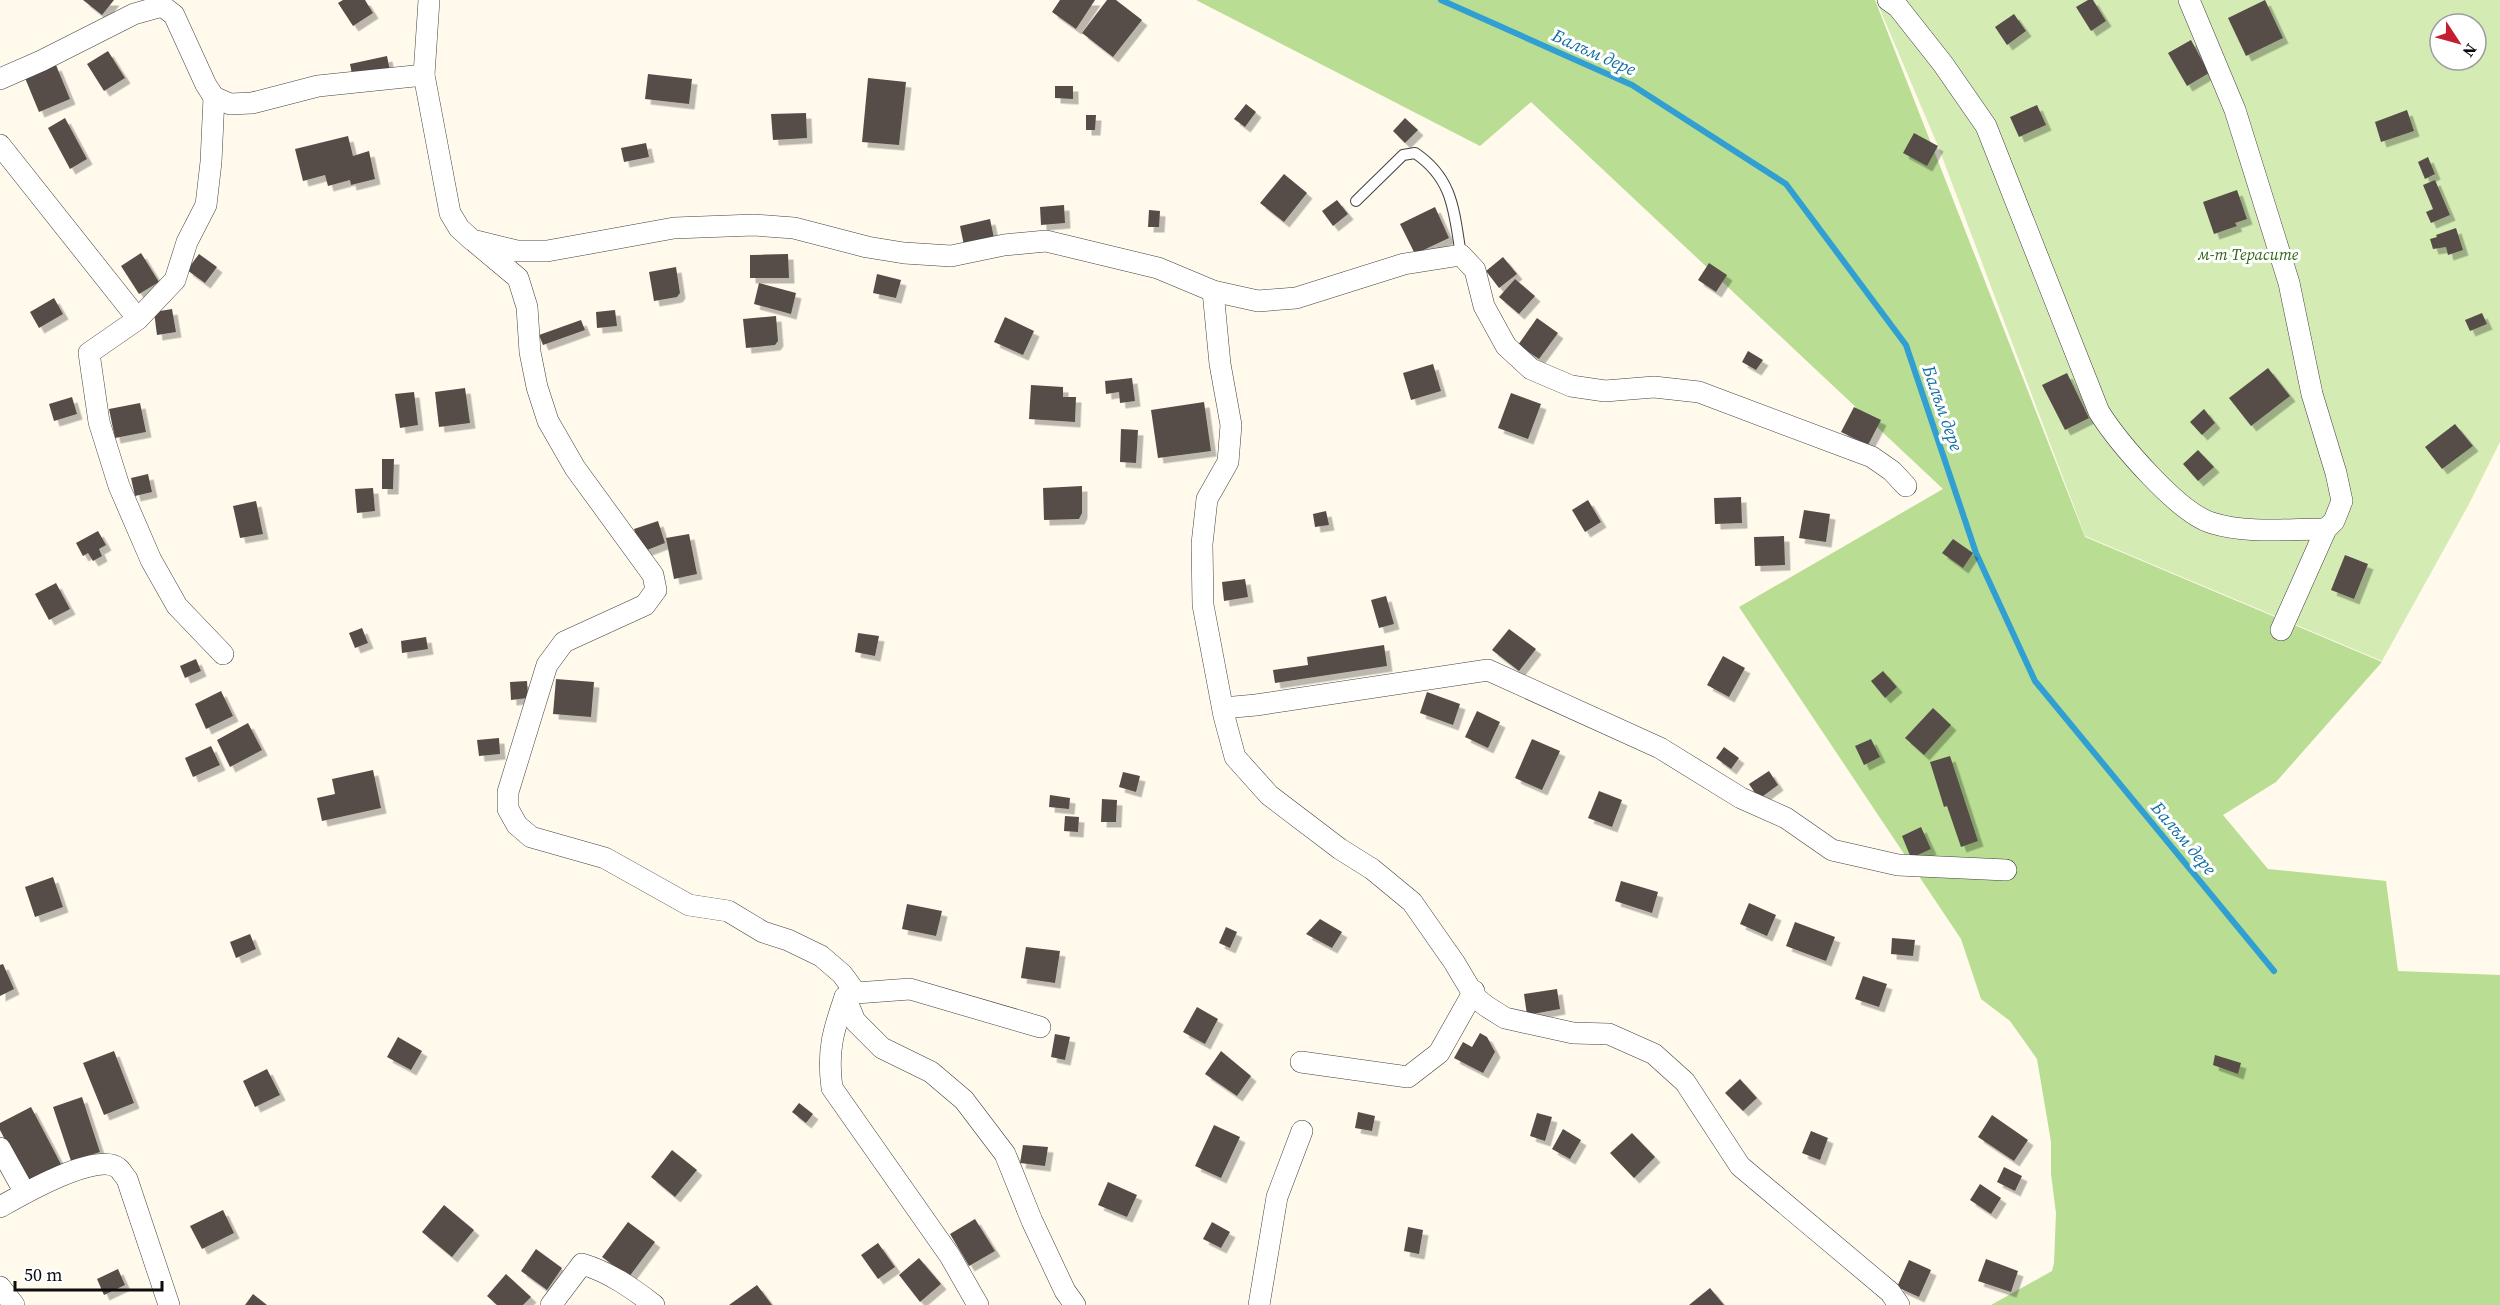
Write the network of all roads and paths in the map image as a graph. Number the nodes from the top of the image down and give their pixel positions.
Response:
1 (429, 0) edge
2 (1887, 0) edge
3 (2189, 0) edge
4 (143, 5) edge
5 (424, 75) junction
6 (0, 79) edge
7 (214, 97) junction
8 (0, 146) edge
9 (1356, 201) dead end
10 (472, 240) junction
11 (1461, 255) junction
12 (1213, 291) junction
13 (138, 319) junction
14 (1906, 486) dead end
15 (2326, 529) junction
16 (2281, 630) dead end
17 (223, 654) dead end
18 (1223, 708) junction
19 (2006, 870) dead end
20 (1474, 991) junction
21 (850, 995) junction
22 (1040, 1027) dead end
23 (1300, 1062) dead end
24 (1302, 1131) dead end
25 (0, 1148) edge
26 (25, 1193) junction
27 (0, 1207) edge
28 (0, 1287) edge
29 (14, 1305) edge
30 (170, 1305) edge
31 (551, 1305) edge
32 (654, 1305) edge
33 (978, 1305) edge
34 (1075, 1305) edge
35 (1259, 1305) edge
36 (1899, 1305) edge

1 - 5 street
2 - 15 street
3 - 15 street
4 - 6 street
4 - 7 street
5 - 7 street
5 - 10 street
7 - 13 street
8 - 13 street
9 - 11 lane
10 - 12 street
10 - 21 street
11 - 12 street
11 - 14 street
12 - 18 street
13 - 17 street
15 - 16 street
18 - 19 street
18 - 20 street
20 - 23 street
20 - 36 street
21 - 22 street
21 - 33 street
21 - 34 street
24 - 35 street
25 - 26 street
26 - 27 street
26 - 30 street
28 - 29 street
31 - 32 street

